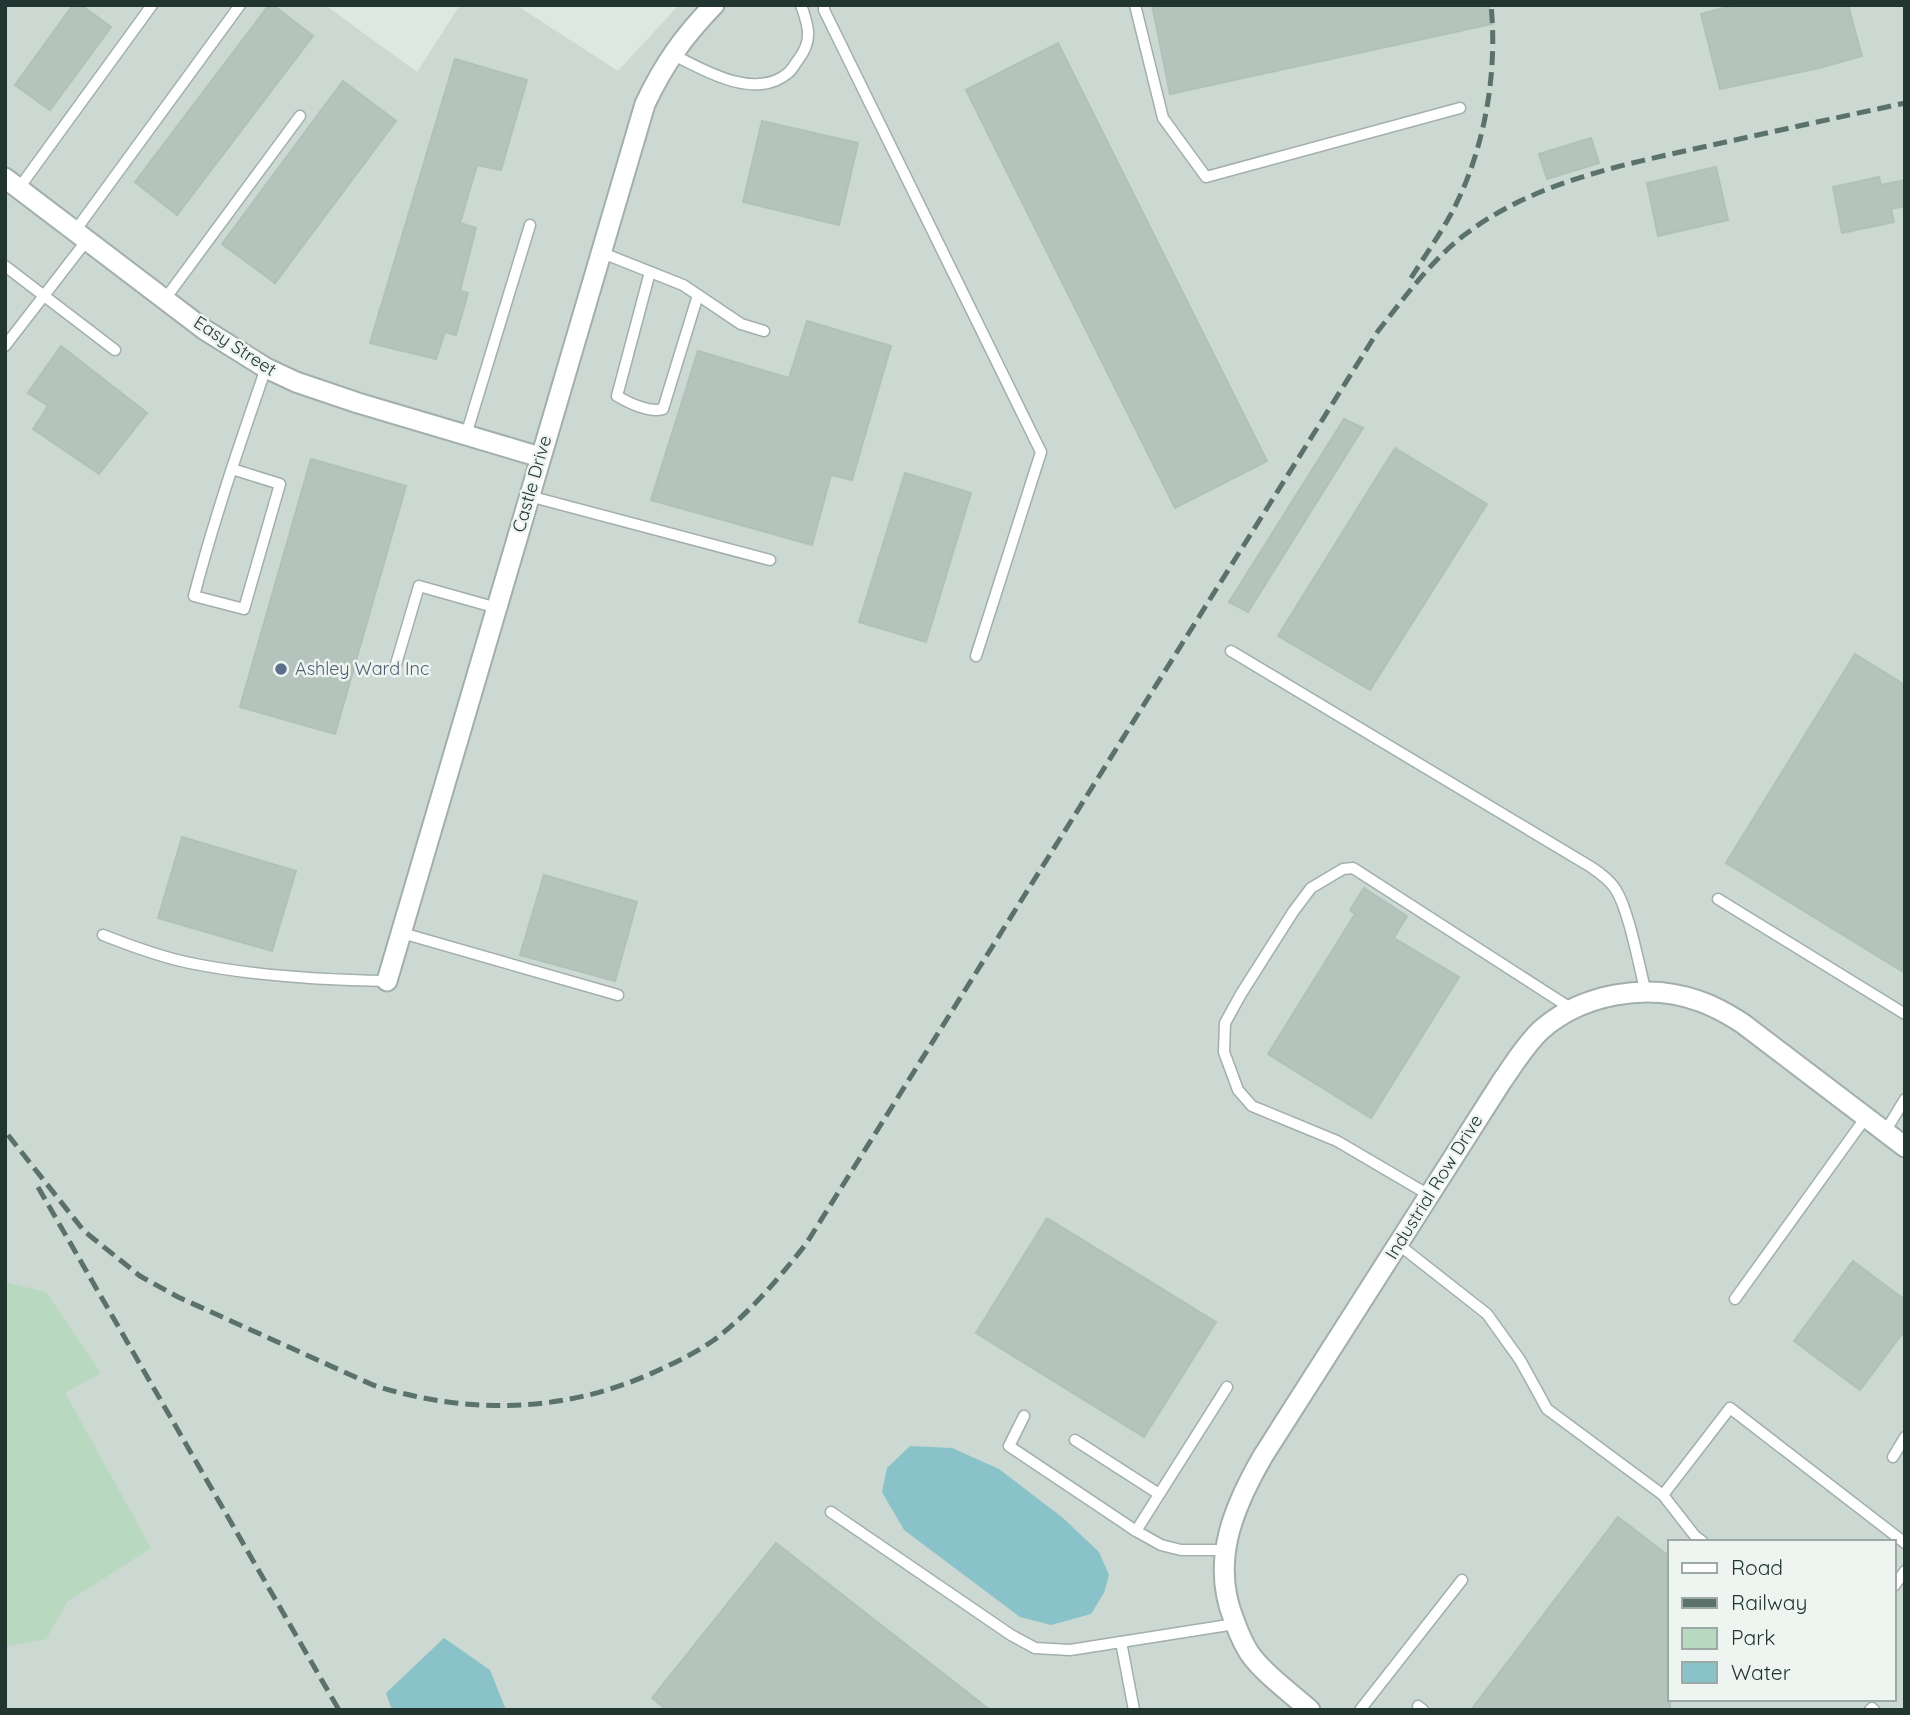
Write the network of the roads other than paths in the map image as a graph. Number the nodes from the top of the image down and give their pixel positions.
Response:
1 (152, 5) edge
2 (240, 5) edge
3 (714, 5) edge
4 (801, 5) edge
5 (824, 5) edge
6 (1135, 5) edge
7 (671, 54) junction
8 (1460, 108) dead end
9 (300, 116) dead end
10 (12, 183) edge
11 (530, 225) dead end
12 (81, 235) junction
13 (600, 252) junction
14 (5, 266) edge
15 (650, 272) junction
16 (45, 295) junction
17 (698, 295) junction
18 (165, 299) junction
19 (764, 331) dead end
20 (5, 346) edge
21 (115, 350) dead end
22 (266, 368) junction
23 (466, 435) junction
24 (540, 457) junction
25 (232, 469) junction
26 (529, 496) junction
27 (770, 560) dead end
28 (496, 608) junction
29 (1231, 651) dead end
30 (976, 656) dead end
31 (396, 664) dead end
32 (1718, 899) dead end
33 (402, 933) junction
34 (103, 935) dead end
35 (387, 981) joint
36 (1646, 993) junction
37 (618, 995) dead end
38 (1572, 1009) junction
39 (1905, 1014) edge
40 (1905, 1099) edge
41 (1866, 1117) junction
42 (1885, 1132) junction
43 (1905, 1147) edge
44 (1429, 1195) junction
45 (1398, 1244) junction
46 (1735, 1299) dead end
47 (1227, 1387) dead end
48 (1024, 1416) dead end
49 (1905, 1437) edge
50 (1075, 1440) dead end
51 (1893, 1457) dead end
52 (1159, 1494) junction
53 (1663, 1495) junction
54 (831, 1512) dead end
55 (1136, 1531) junction
56 (1700, 1540) edge
57 (1905, 1543) edge
58 (1225, 1550) junction
59 (1462, 1580) dead end
60 (1235, 1624) junction
61 (1121, 1642) junction
62 (1134, 1710) edge
63 (1310, 1710) edge
64 (1360, 1710) edge

1 - 10 lane
2 - 12 lane
3 - 7 street, Castle Drive
4 - 7 lane
5 - 30 lane
6 - 8 lane
7 - 13 street, Castle Drive
9 - 18 lane
10 - 12 street, Easy Street
11 - 23 lane
12 - 16 lane
12 - 18 street, Easy Street
13 - 15 lane
13 - 24 street, Castle Drive
14 - 16 lane
15 - 17 lane
15 - 17 lane
16 - 20 lane
16 - 21 lane
17 - 19 lane
18 - 22 street, Easy Street
22 - 23 street, Easy Street
22 - 25 lane
23 - 24 street, Easy Street
24 - 26 street, Castle Drive
25 - 25 lane
26 - 27 lane
26 - 28 street, Castle Drive
28 - 31 lane
28 - 33 street, Castle Drive
29 - 36 lane
32 - 39 lane
33 - 35 street, Castle Drive
33 - 37 lane
34 - 35 lane
36 - 38 street, Industrial Row Drive
36 - 41 street, Industrial Row Drive
38 - 44 street, Industrial Row Drive
38 - 44 lane
40 - 42 lane
41 - 42 street, Industrial Row Drive
41 - 46 lane
42 - 43 street, Industrial Row Drive
44 - 45 street, Industrial Row Drive
45 - 53 lane
45 - 58 street, Industrial Row Drive
47 - 52 lane
48 - 55 lane
49 - 51 lane
50 - 52 lane
52 - 55 lane
53 - 56 lane
53 - 57 lane
54 - 61 lane
55 - 58 lane
58 - 60 street, Industrial Row Drive
59 - 64 lane
60 - 61 lane
60 - 63 street, Industrial Row Drive
61 - 62 lane

